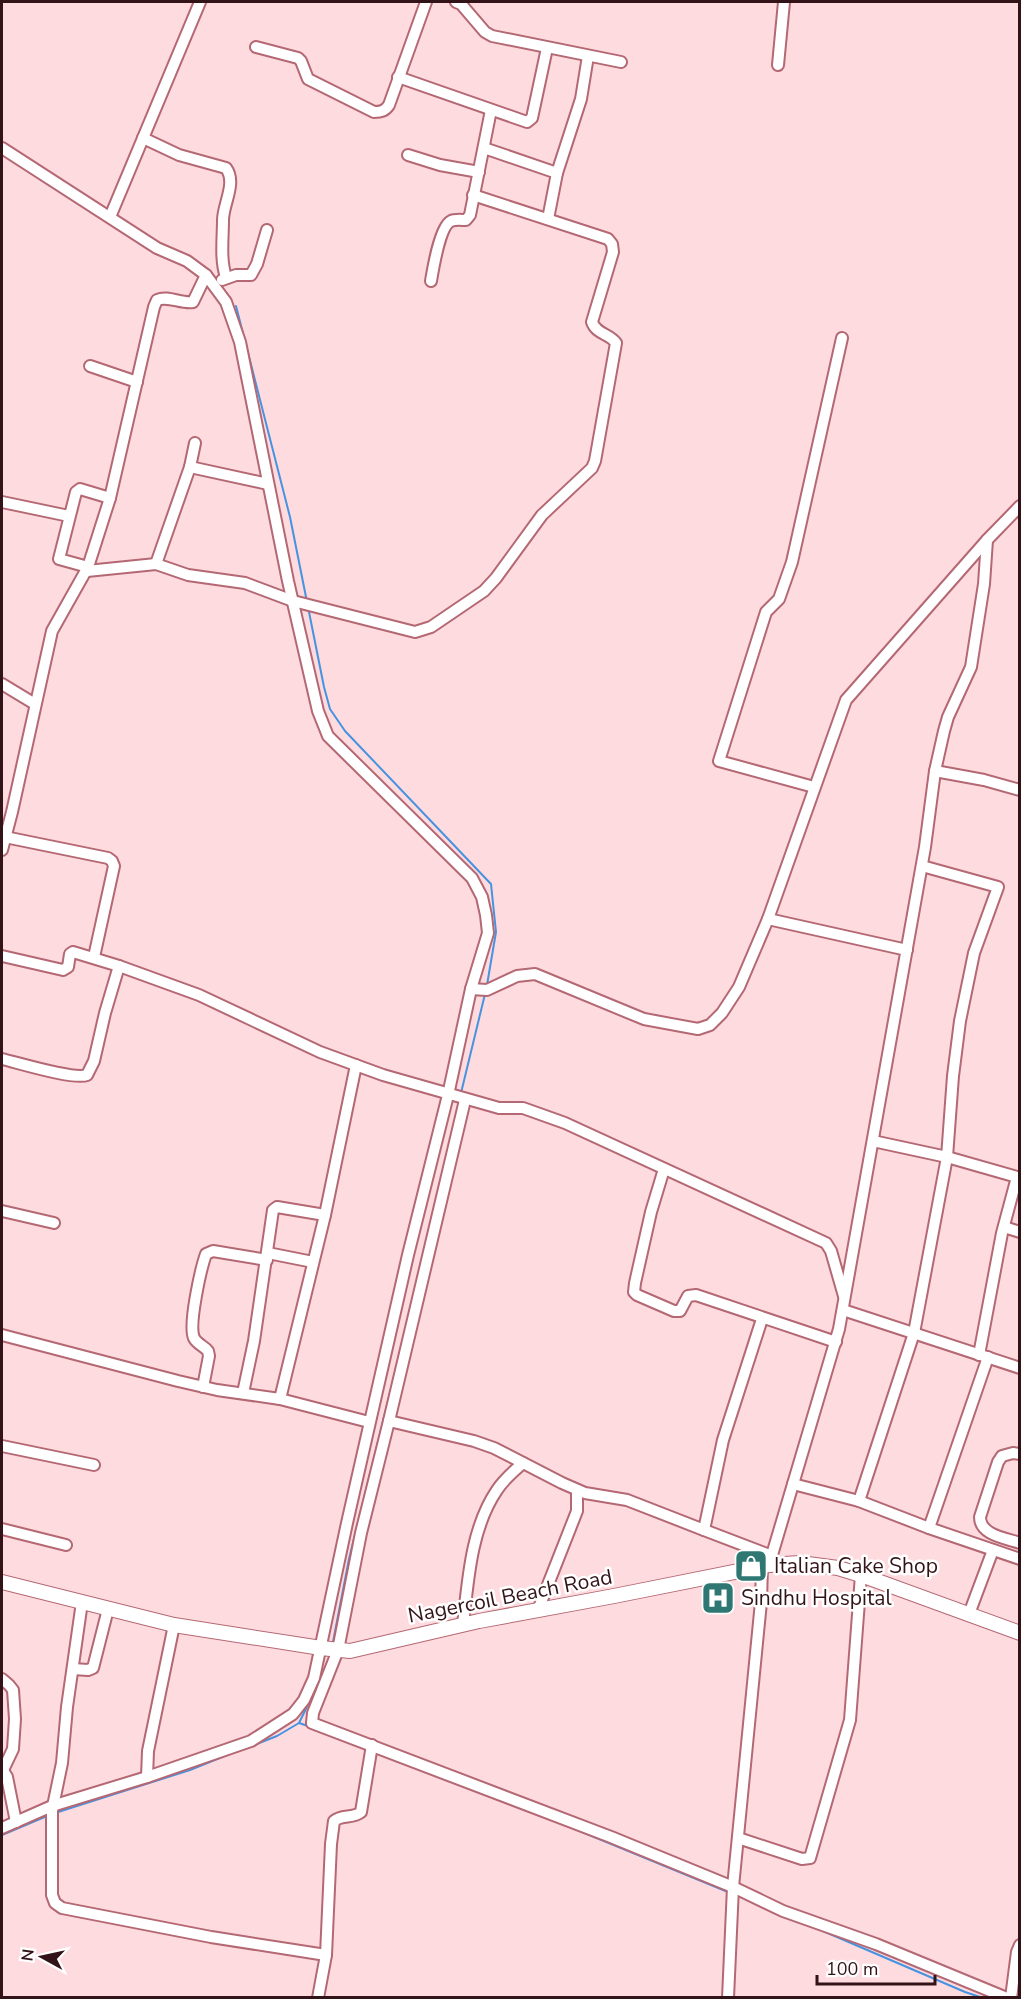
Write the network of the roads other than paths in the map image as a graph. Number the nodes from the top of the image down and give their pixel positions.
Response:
1 (200, 2) edge
2 (426, 2) edge
3 (456, 2) edge
4 (784, 2) edge
5 (256, 47) dead end
6 (547, 48) junction
7 (588, 56) junction
8 (621, 62) dead end
9 (778, 65) dead end
10 (398, 77) junction
11 (491, 110) junction
12 (143, 138) junction
13 (2, 148) edge
14 (484, 148) junction
15 (408, 155) dead end
16 (478, 172) junction
17 (557, 173) junction
18 (474, 195) junction
19 (111, 217) junction
20 (548, 219) junction
21 (267, 230) dead end
22 (206, 275) junction
23 (226, 278) junction
24 (431, 281) dead end
25 (214, 285) junction
26 (842, 338) dead end
27 (90, 366) dead end
28 (137, 382) junction
29 (195, 442) dead end
30 (190, 467) junction
31 (268, 484) junction
32 (110, 498) junction
33 (2, 502) edge
34 (1020, 506) edge
35 (69, 516) junction
36 (987, 540) junction
37 (156, 564) junction
38 (88, 569) junction
39 (293, 601) junction
40 (2, 684) edge
41 (35, 704) junction
42 (935, 771) junction
43 (814, 788) junction
44 (1020, 790) edge
45 (5, 837) junction
46 (2, 850) edge
47 (922, 866) junction
48 (768, 919) junction
49 (907, 950) junction
50 (2, 956) edge
51 (94, 957) junction
52 (119, 966) junction
53 (479, 990) junction
54 (2, 1059) edge
55 (356, 1065) junction
56 (450, 1095) junction
57 (464, 1099) junction
58 (873, 1141) junction
59 (947, 1157) junction
60 (664, 1169) junction
61 (1018, 1176) edge
62 (2, 1210) edge
63 (325, 1215) junction
64 (54, 1223) dead end
65 (1004, 1227) junction
66 (1020, 1232) edge
67 (267, 1256) junction
68 (314, 1262) junction
69 (844, 1304) junction
70 (762, 1319) junction
71 (914, 1333) junction
72 (2, 1335) edge
73 (836, 1342) junction
74 (983, 1356) junction
75 (1020, 1368) edge
76 (203, 1387) junction
77 (243, 1393) junction
78 (280, 1399) junction
79 (389, 1421) junction
80 (369, 1422) junction
81 (2, 1446) edge
82 (1020, 1454) edge
83 (523, 1463) junction
84 (94, 1465) dead end
85 (793, 1484) junction
86 (578, 1490) junction
87 (859, 1501) junction
88 (2, 1528) edge
89 (929, 1528) junction
90 (704, 1530) junction
91 (990, 1532) junction
92 (1020, 1543) edge
93 (66, 1545) dead end
94 (989, 1549) junction
95 (1020, 1559) edge
96 (767, 1562) junction
97 (861, 1575) junction
98 (2, 1582) edge
99 (82, 1602) junction
100 (108, 1609) junction
101 (538, 1610) junction
102 (969, 1614) junction
103 (463, 1624) junction
104 (174, 1625) junction
105 (1020, 1633) edge
106 (321, 1648) junction
107 (338, 1650) junction
108 (73, 1669) junction
109 (2, 1679) edge
110 (371, 1748) junction
111 (2, 1769) edge
112 (147, 1777) junction
113 (52, 1811) junction
114 (16, 1822) junction
115 (2, 1828) edge
116 (738, 1838) junction
117 (738, 1890) junction
118 (1020, 1945) edge
119 (326, 1955) junction
120 (318, 1998) edge
121 (728, 1998) edge
122 (1009, 1998) edge

1 - 12 street
2 - 10 street
3 - 6 street
4 - 9 street
5 - 10 street
6 - 7 street
6 - 11 street
7 - 8 street
7 - 17 street
10 - 11 street
11 - 14 street
12 - 19 street
12 - 23 street
13 - 19 street
14 - 16 street
14 - 17 street
15 - 16 street
16 - 18 street
17 - 20 street
18 - 20 street
18 - 24 street
19 - 22 street
20 - 39 street
21 - 23 street
22 - 25 street
22 - 28 street
23 - 25 street
25 - 31 street
26 - 43 street
27 - 28 street
28 - 32 street
29 - 30 street
30 - 31 street
30 - 37 street
31 - 39 street
32 - 35 street
32 - 38 street
33 - 35 street
34 - 36 street
35 - 38 street
36 - 42 street
36 - 43 street
37 - 38 street
37 - 39 street
38 - 41 street
39 - 53 street
40 - 41 street
41 - 45 street
42 - 44 street
42 - 47 street
43 - 48 street
45 - 46 street
45 - 51 street
47 - 49 street
47 - 59 street
48 - 49 street
48 - 53 street
49 - 58 street
50 - 51 street
51 - 52 street
52 - 54 street
52 - 55 street
53 - 56 street
55 - 56 street
55 - 63 street
56 - 57 street
56 - 80 street
57 - 60 street
57 - 79 street
58 - 59 street
58 - 69 street
59 - 61 street
59 - 71 street
60 - 69 street
60 - 70 street
61 - 65 street
62 - 64 street
63 - 67 street
63 - 68 street
65 - 66 street
65 - 74 street
67 - 68 street
67 - 76 street
67 - 77 street
68 - 78 street
69 - 71 street
69 - 73 street
70 - 73 street
70 - 90 street
71 - 74 street
71 - 87 street
72 - 76 street
73 - 85 street
74 - 75 street
74 - 89 street
76 - 77 street
77 - 78 street
78 - 80 street
79 - 83 street
79 - 107 street
80 - 106 street
81 - 84 street
82 - 91 street
83 - 86 street
83 - 103 street
85 - 87 street
85 - 96 street
86 - 90 street
86 - 101 street
87 - 89 street
88 - 93 street
89 - 94 street
90 - 96 street
91 - 92 street
91 - 94 street
94 - 95 street
94 - 102 street
96 - 97 main road, Nagercoil Beach Road
96 - 101 main road, Nagercoil Beach Road
96 - 116 street
97 - 102 main road, Nagercoil Beach Road
97 - 116 street
98 - 99 main road, Nagercoil Beach Road
99 - 100 main road, Nagercoil Beach Road
99 - 108 street
100 - 104 main road, Nagercoil Beach Road
100 - 108 street
101 - 103 main road, Nagercoil Beach Road
102 - 105 main road, Nagercoil Beach Road
103 - 107 main road, Nagercoil Beach Road
104 - 106 main road, Nagercoil Beach Road
104 - 112 street
106 - 107 main road, Nagercoil Beach Road
106 - 112 street
107 - 110 street
108 - 113 street
109 - 111 street
110 - 117 street
110 - 119 street
111 - 114 street
112 - 113 street
113 - 114 street
113 - 119 street
114 - 115 street
116 - 117 street
117 - 121 street
117 - 122 street
118 - 122 street
119 - 120 street

